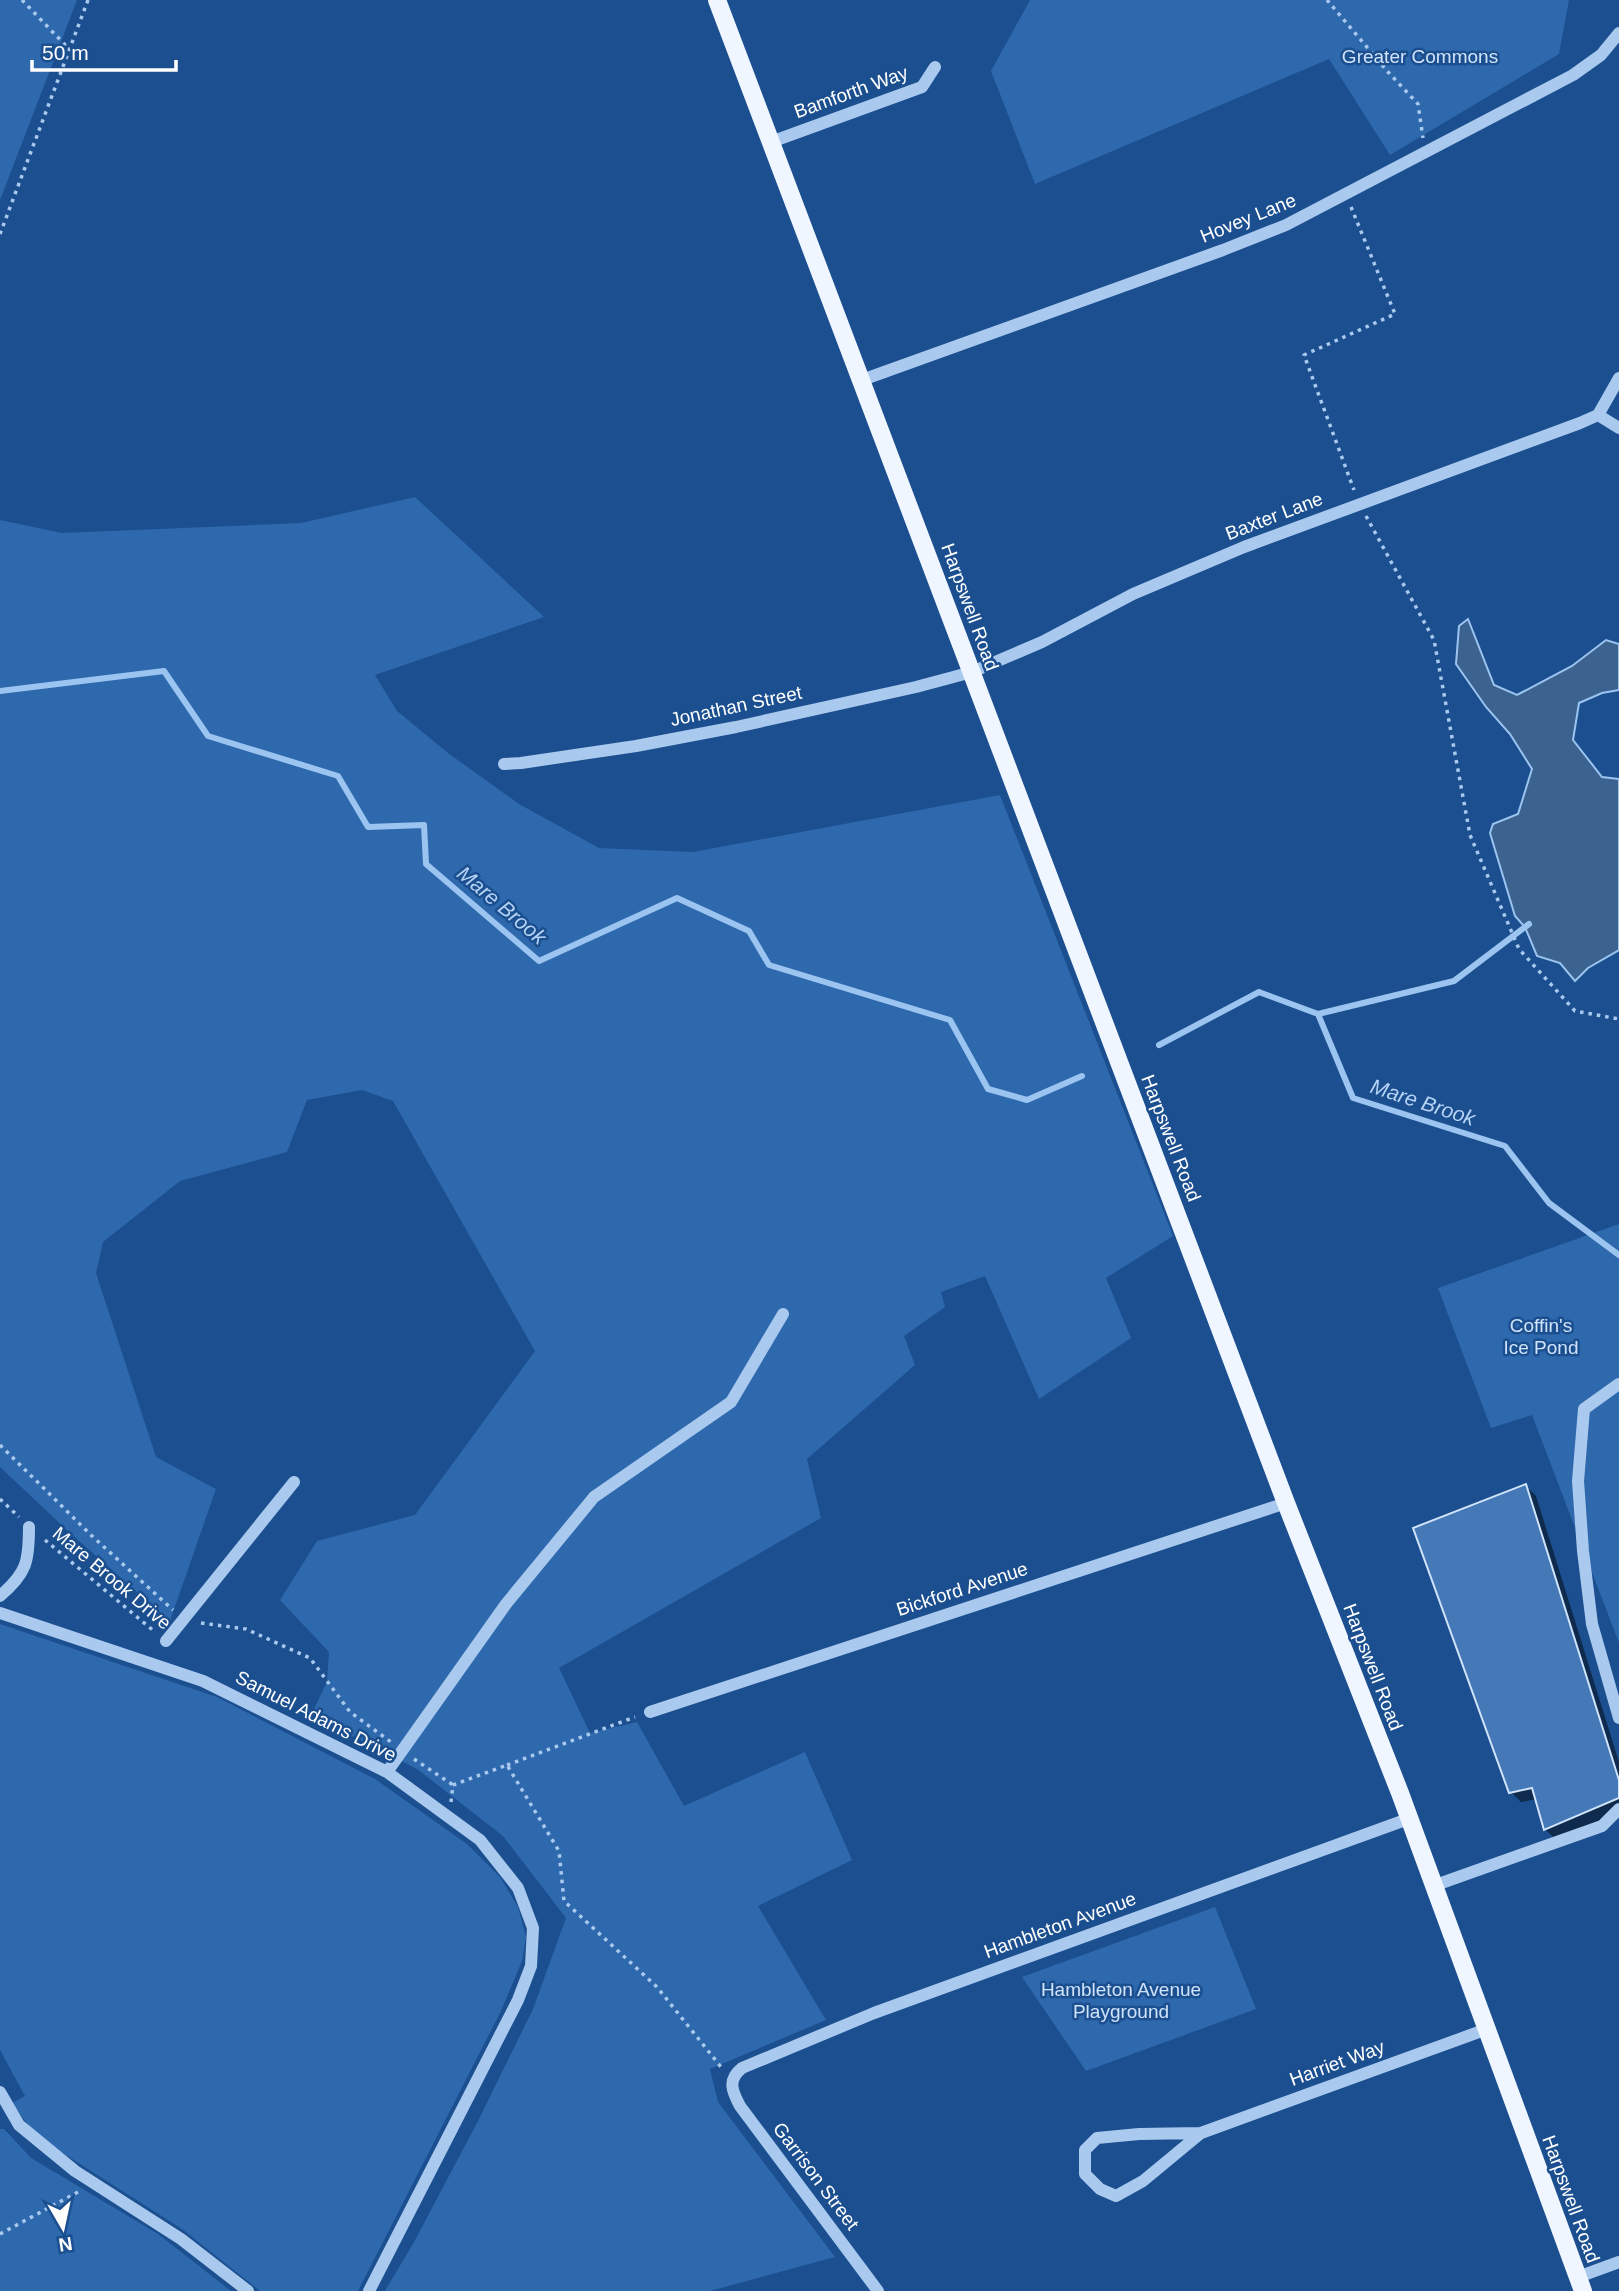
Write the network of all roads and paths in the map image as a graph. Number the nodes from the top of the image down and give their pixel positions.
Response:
1 (22, 0) edge
2 (88, 0) edge
3 (717, 0) edge
4 (1327, 0) edge
5 (1619, 33) edge
6 (69, 49) junction
7 (935, 67) dead end
8 (771, 142) junction
9 (1424, 154) junction
10 (1347, 195) junction
11 (0, 234) edge
12 (1619, 378) edge
13 (862, 380) junction
14 (1598, 415) junction
15 (1619, 428) edge
16 (1360, 505) junction
17 (972, 672) junction
18 (504, 764) dead end
19 (1619, 1019) edge
20 (783, 1314) dead end
21 (1619, 1384) edge
22 (0, 1445) edge
23 (294, 1482) dead end
24 (0, 1499) edge
25 (1286, 1503) junction
26 (29, 1527) junction
27 (0, 1596) edge
28 (0, 1613) edge
29 (183, 1619) junction
30 (166, 1641) joint
31 (650, 1712) joint
32 (1619, 1718) edge
33 (402, 1750) junction
34 (507, 1765) junction
35 (387, 1772) junction
36 (453, 1785) junction
37 (1619, 1809) edge
38 (449, 1817) junction
39 (1408, 1819) junction
40 (1433, 1886) junction
41 (1487, 2029) junction
42 (732, 2080) junction
43 (0, 2092) edge
44 (1201, 2133) junction
45 (94, 2185) junction
46 (0, 2234) edge
47 (1619, 2262) edge
48 (1580, 2284) edge
49 (248, 2291) edge
50 (369, 2291) edge
51 (878, 2291) edge

1 - 6 path
2 - 6 path
3 - 8 main road, Harpswell Road
4 - 9 path
5 - 9 street, Hovey Lane
6 - 11 path
7 - 8 street, Bamforth Way
8 - 13 main road, Harpswell Road
9 - 10 street, Hovey Lane
10 - 13 street, Hovey Lane
10 - 16 path
12 - 14 street
13 - 17 main road, Harpswell Road
14 - 15 street
14 - 16 street, Baxter Lane
16 - 17 street, Baxter Lane
16 - 19 path
17 - 18 street, Jonathan Street
17 - 25 main road, Harpswell Road
20 - 33 street
21 - 32 street
22 - 29 path
23 - 29 street
24 - 26 path, Mare Brook Drive
25 - 31 street, Bickford Avenue
25 - 39 main road, Harpswell Road
26 - 27 street
26 - 30 path, Mare Brook Drive
28 - 35 street, Samuel Adams Drive
29 - 30 street
29 - 33 path
31 - 34 path
33 - 35 street
33 - 36 path
34 - 36 path
34 - 42 path
35 - 38 street, Samuel Adams Drive
36 - 38 path
37 - 40 street
38 - 50 street, Samuel Adams Drive
39 - 40 main road, Harpswell Road
39 - 42 street, Hambleton Avenue
40 - 41 main road, Harpswell Road
41 - 44 street, Harriet Way
41 - 48 main road, Harpswell Road
42 - 51 street, Garrison Street
43 - 45 street
44 - 44 street, Harriet Way
45 - 46 path
45 - 49 street
47 - 48 street

